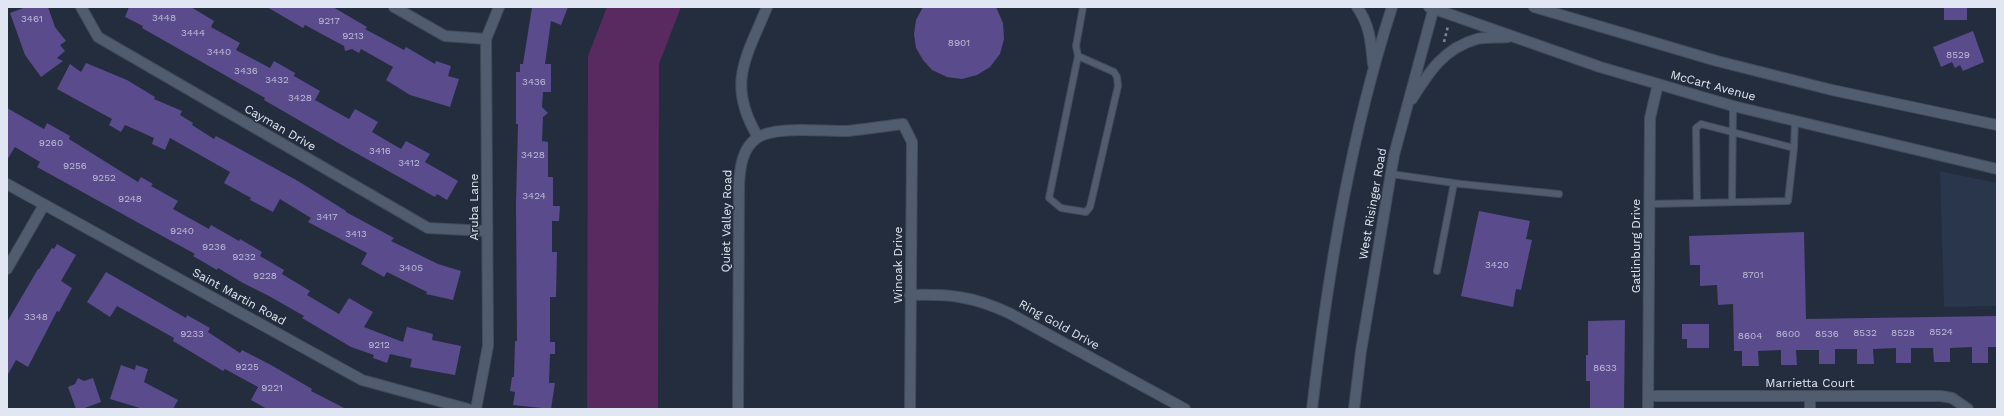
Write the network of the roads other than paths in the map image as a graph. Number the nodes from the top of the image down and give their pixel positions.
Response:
1 (81, 7) edge
2 (394, 7) edge
3 (499, 7) edge
4 (767, 7) edge
5 (1083, 7) edge
6 (1357, 7) edge
7 (1392, 7) edge
8 (1432, 8) edge
9 (1537, 8) edge
10 (1512, 37) junction
11 (486, 39) junction
12 (1078, 56) junction
13 (1374, 69) junction
14 (1658, 84) junction
15 (1733, 106) junction
16 (1406, 109) junction
17 (1795, 120) junction
18 (1997, 125) edge
19 (1733, 132) junction
20 (758, 137) junction
21 (1794, 148) junction
22 (1997, 169) edge
23 (1391, 174) junction
24 (1454, 183) junction
25 (7, 184) edge
26 (1559, 194) dead end
27 (1732, 202) junction
28 (1696, 203) junction
29 (1650, 204) junction
30 (44, 205) junction
31 (487, 231) junction
32 (7, 269) edge
33 (1437, 272) dead end
34 (910, 295) junction
35 (1648, 396) junction
36 (1810, 396) junction
37 (468, 409) edge
38 (476, 409) edge
39 (738, 409) edge
40 (910, 409) edge
41 (1185, 409) edge
42 (1312, 409) edge
43 (1354, 409) edge
44 (1648, 409) edge
45 (1810, 409) edge
46 (1968, 409) edge

1 - 31 street, Cayman Drive
2 - 11 street
3 - 11 street, Aruba Lane
4 - 20 street
5 - 12 lane
6 - 13 street
7 - 13 street
8 - 10 street, McCart Avenue
8 - 16 street, West Risinger Road
9 - 18 street
10 - 14 street, McCart Avenue
10 - 16 street
11 - 31 street, Aruba Lane
12 - 12 lane
13 - 42 street
14 - 15 street, McCart Avenue
14 - 29 street, Gatlinburg Drive
15 - 17 street, McCart Avenue
15 - 19 lane
16 - 23 street, West Risinger Road
17 - 21 lane
17 - 22 street, McCart Avenue
19 - 21 lane
19 - 27 lane
19 - 28 lane
20 - 34 street, Winoak Drive
20 - 39 street, Quiet Valley Road
21 - 27 lane
23 - 24 lane
23 - 43 street, West Risinger Road
24 - 26 lane
24 - 33 lane
25 - 30 street, Saint Martin Road
27 - 28 lane
28 - 29 lane
29 - 35 street, Gatlinburg Drive
30 - 32 street
30 - 37 street, Saint Martin Road
31 - 38 street, Aruba Lane
34 - 40 street, Winoak Drive
34 - 41 street, Ring Gold Drive
35 - 36 street, Marrietta Court
35 - 44 street, Gatlinburg Drive
36 - 45 street
36 - 46 street, Marrietta Court

